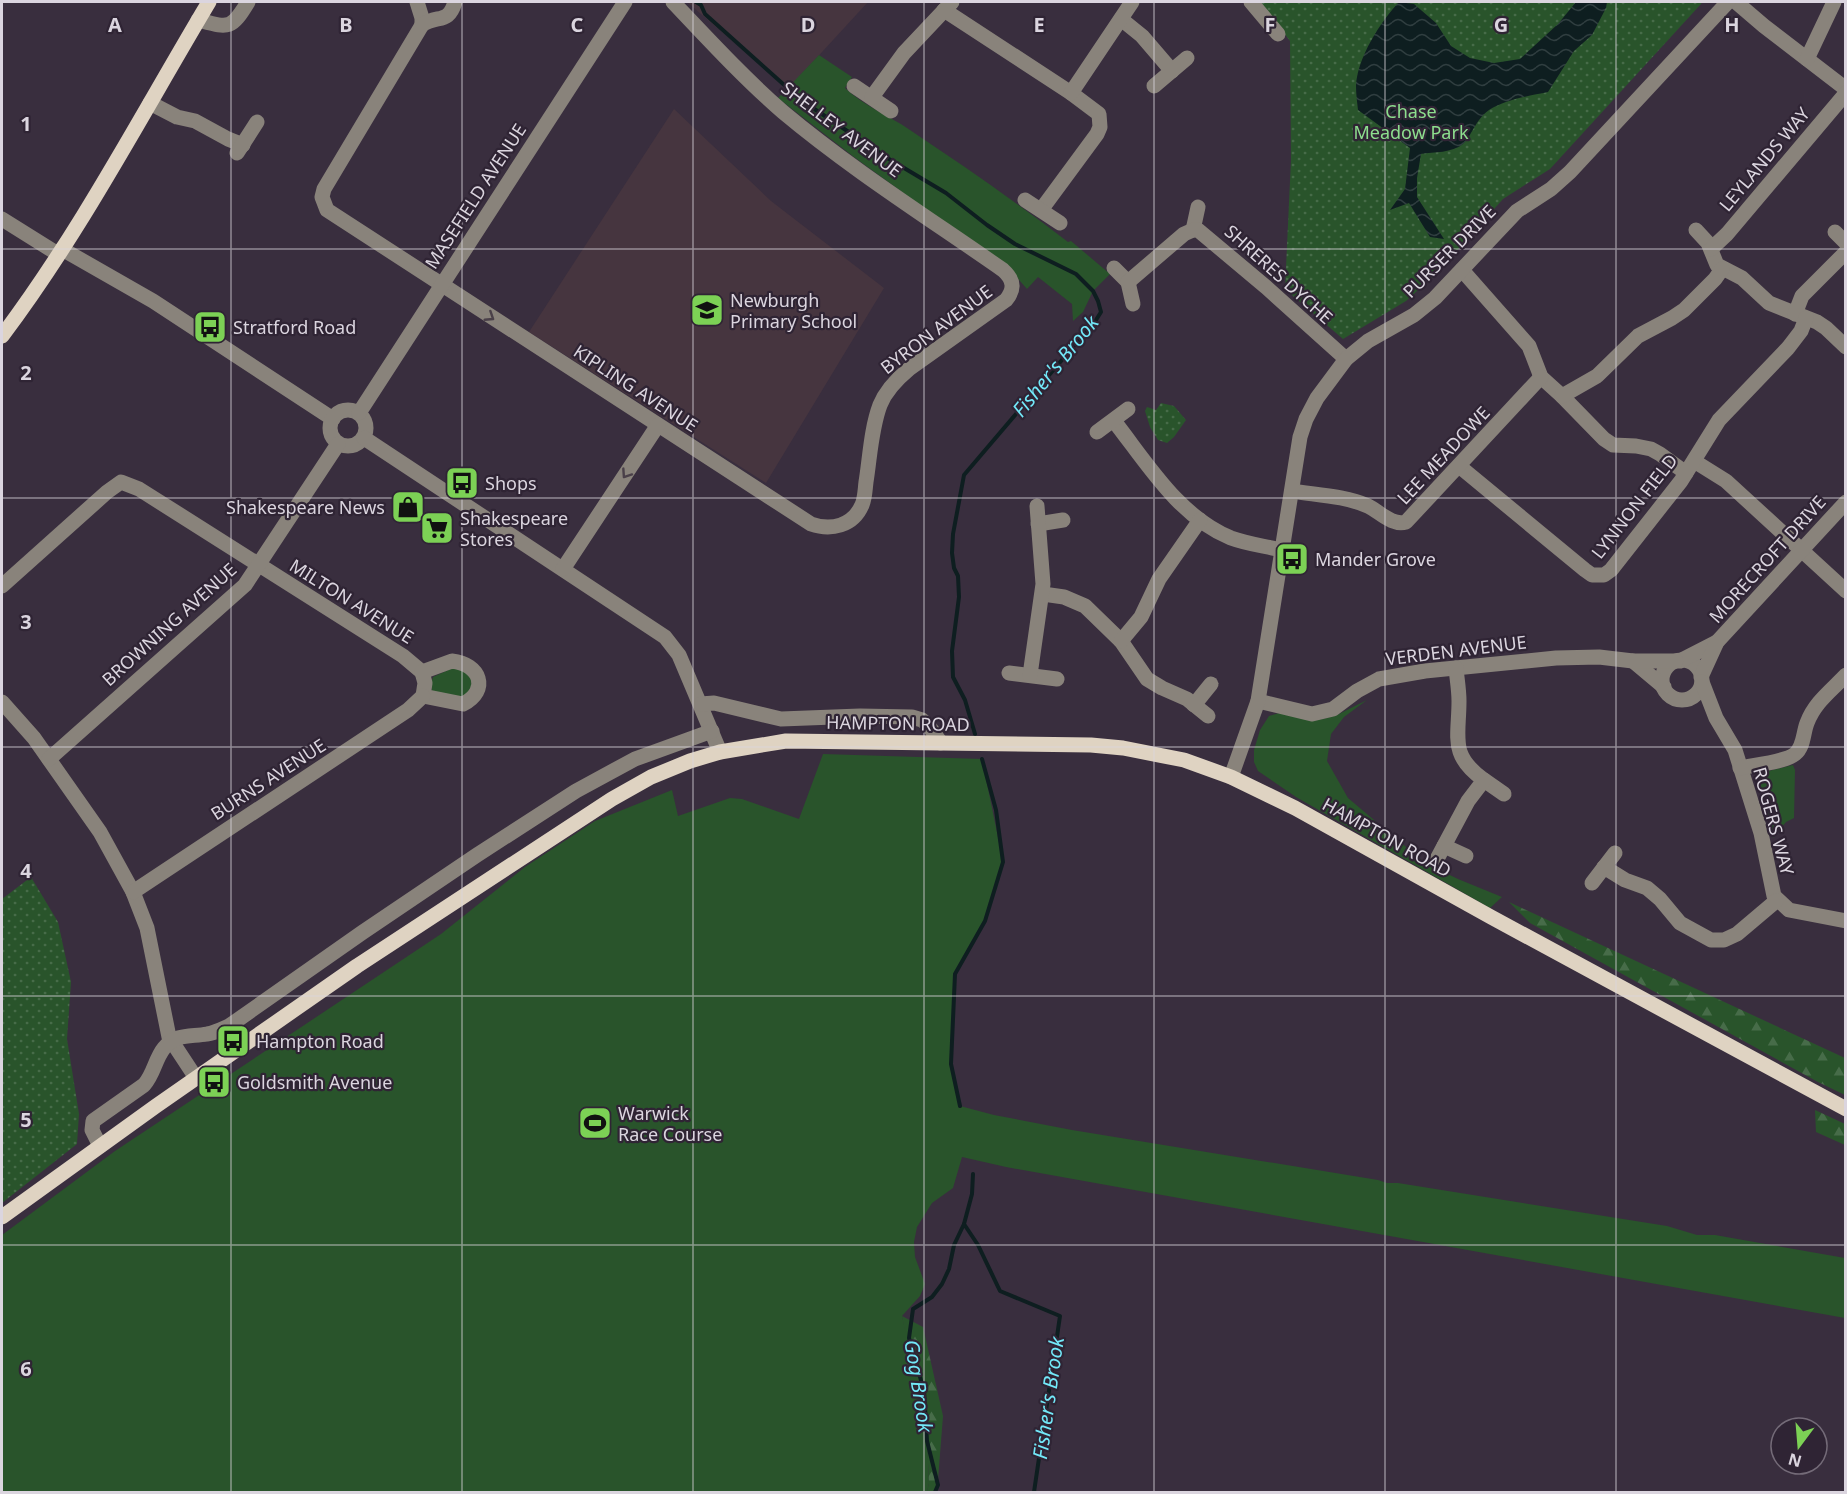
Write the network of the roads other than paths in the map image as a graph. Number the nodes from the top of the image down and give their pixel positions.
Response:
1 (209, 2) edge
2 (248, 2) edge
3 (417, 2) edge
4 (455, 2) edge
5 (625, 2) edge
6 (673, 2) edge
7 (1132, 2) edge
8 (1251, 2) edge
9 (1728, 2) edge
10 (1736, 2) edge
11 (1834, 2) edge
12 (948, 6) edge
13 (1121, 19) junction
14 (198, 20) junction
15 (422, 25) junction
16 (1278, 34) dead end
17 (1187, 58) dead end
18 (1807, 59) junction
19 (1172, 71) junction
20 (854, 86) dead end
21 (1154, 86) dead end
22 (1845, 91) edge
23 (1071, 93) junction
24 (872, 97) junction
25 (150, 103) junction
26 (891, 111) dead end
27 (257, 122) dead end
28 (1025, 200) dead end
29 (1198, 207) dead end
30 (1041, 210) junction
31 (2, 219) edge
32 (1060, 223) dead end
33 (1193, 230) junction
34 (1696, 230) dead end
35 (1711, 249) junction
36 (60, 251) junction
37 (1845, 252) edge
38 (1114, 268) dead end
39 (1722, 268) junction
40 (1003, 270) joint
41 (1462, 270) junction
42 (1128, 282) junction
43 (441, 285) junction
44 (1134, 304) dead end
45 (1801, 316) junction
46 (2, 336) edge
47 (1845, 347) edge
48 (1346, 359) junction
49 (1540, 377) junction
50 (1562, 396) junction
51 (1128, 409) dead end
52 (359, 413) junction
53 (333, 419) junction
54 (1114, 421) junction
55 (658, 425) junction
56 (1098, 432) dead end
57 (364, 438) junction
58 (338, 444) junction
59 (1459, 466) junction
60 (1690, 467) junction
61 (1292, 491) junction
62 (1845, 502) edge
63 (1036, 506) dead end
64 (1064, 520) dead end
65 (1200, 520) junction
66 (811, 524) joint
67 (1038, 524) junction
68 (1281, 550) junction
69 (1801, 550) junction
70 (259, 566) junction
71 (563, 569) junction
72 (2, 586) edge
73 (1845, 591) edge
74 (1043, 594) junction
75 (1121, 641) junction
76 (1717, 642) junction
77 (1633, 661) junction
78 (1678, 661) junction
79 (1456, 668) junction
80 (422, 672) junction
81 (1009, 673) dead end
82 (1030, 675) junction
83 (1057, 679) dead end
84 (1702, 680) junction
85 (1844, 680) edge
86 (1211, 684) dead end
87 (1664, 687) junction
88 (423, 696) junction
89 (1683, 700) junction
90 (1258, 701) junction
91 (2, 702) edge
92 (701, 704) junction
93 (1194, 705) junction
94 (1208, 716) dead end
95 (1716, 718) junction
96 (712, 732) junction
97 (941, 742) junction
98 (720, 752) junction
99 (49, 759) junction
100 (1740, 768) junction
101 (1231, 777) junction
102 (1484, 780) junction
103 (1504, 794) dead end
104 (1615, 853) dead end
105 (1466, 856) dead end
106 (1604, 867) junction
107 (1592, 883) dead end
108 (133, 892) junction
109 (1776, 901) junction
110 (1845, 921) edge
111 (171, 1041) junction
112 (196, 1078) junction
113 (1845, 1109) edge
114 (100, 1146) junction
115 (2, 1217) edge

1 - 14 main road
2 - 14 street
3 - 15 street
4 - 15 street
5 - 43 street, MASEFIELD AVENUE
6 - 40 street, SHELLEY AVENUE
7 - 13 street
8 - 16 street
9 - 41 street, PURSER DRIVE
10 - 18 street
11 - 18 street
12 - 23 street
12 - 24 street
13 - 19 street
13 - 23 street
14 - 25 main road
15 - 43 street, KIPLING AVENUE
17 - 19 street
18 - 22 street
19 - 21 street
20 - 24 street
22 - 35 street, LEYLANDS WAY
23 - 30 street
24 - 26 street
25 - 27 street
25 - 36 main road
28 - 30 street
29 - 33 street
30 - 32 street
31 - 36 street
33 - 42 street
33 - 48 street, SHRERES DYCHE
34 - 35 street
35 - 39 street
36 - 46 main road
36 - 53 street
37 - 45 street, LYNNON FIELD
38 - 42 street
39 - 45 street
39 - 50 street
40 - 66 street, BYRON AVENUE
41 - 48 street, PURSER DRIVE
41 - 49 street
42 - 44 street
43 - 52 street, MASEFIELD AVENUE
43 -> 55 street, KIPLING AVENUE
45 - 47 street
45 - 60 street, LYNNON FIELD
48 - 61 street, PURSER DRIVE
49 - 50 street
49 - 59 street, LEE MEADOWE
50 - 60 street
51 - 54 street
52 - 53 street
52 - 57 street
53 - 58 street
54 - 56 street
54 - 65 street
55 - 66 street, KIPLING AVENUE
55 -> 71 street
57 - 58 street
57 - 71 street
58 - 70 street, BROWNING AVENUE
59 - 60 street, LYNNON FIELD
59 - 61 street, LEE MEADOWE
60 - 69 street
61 - 68 street, PURSER DRIVE
62 - 69 street, MORECROFT DRIVE
63 - 67 street
64 - 67 street
65 - 68 street
65 - 75 street
67 - 74 street
68 - 90 street, PURSER DRIVE
69 - 73 street
69 - 76 street, MORECROFT DRIVE
70 - 72 street, MILTON AVENUE
70 - 80 street, MILTON AVENUE
70 - 99 street, BROWNING AVENUE
71 - 92 street
74 - 75 street
74 - 82 street
75 - 93 street
76 - 78 street, MORECROFT DRIVE
76 - 84 street, MORECROFT DRIVE
77 - 78 street, VERDEN AVENUE
77 - 79 street, VERDEN AVENUE
77 - 87 street
78 - 84 street
78 - 87 street
79 - 90 street, VERDEN AVENUE
79 - 102 street
80 - 88 street
80 - 88 street
81 - 82 street
82 - 83 street
84 - 89 street
84 - 95 street, ROGERS WAY
85 - 100 street
86 - 93 street
87 - 89 street
88 - 108 street, BURNS AVENUE
89 - 95 street
90 - 101 street, PURSER DRIVE
91 - 99 street
92 - 96 street
92 - 97 street
93 - 94 street
95 - 100 street, ROGERS WAY
96 - 98 street
96 - 111 street
97 - 98 main road, HAMPTON ROAD
97 - 101 main road, HAMPTON ROAD
98 - 112 main road, HAMPTON ROAD
99 - 108 street
100 - 109 street, ROGERS WAY
101 - 113 main road, HAMPTON ROAD
102 - 103 street
102 - 105 street
104 - 106 street
106 - 107 street
106 - 109 street
108 - 111 street
109 - 110 street, ROGERS WAY
111 - 112 street
111 - 114 street
112 - 114 main road, HAMPTON ROAD
114 - 115 main road, HAMPTON ROAD

